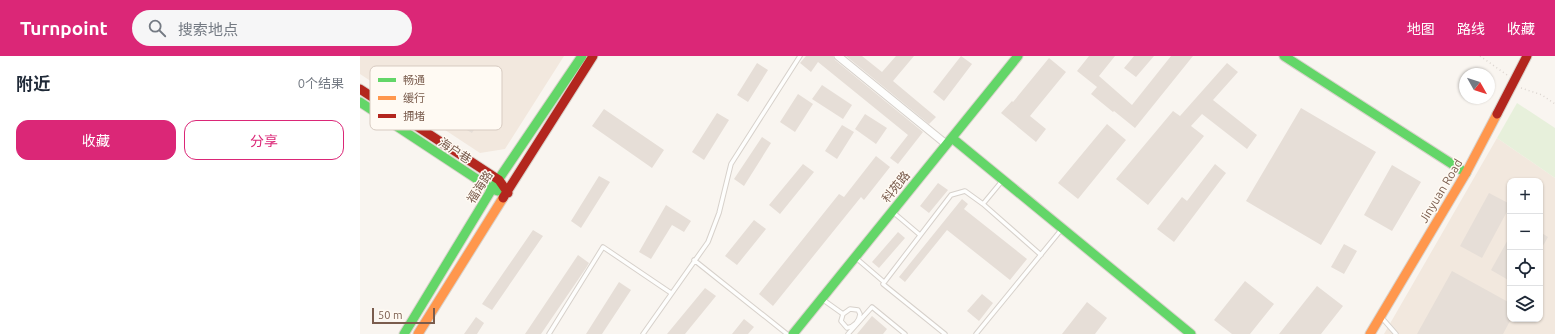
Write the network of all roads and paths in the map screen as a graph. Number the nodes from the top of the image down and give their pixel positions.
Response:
1 (582, 56) edge
2 (593, 56) edge
3 (800, 56) edge
4 (838, 56) edge
5 (1018, 56) edge
6 (1284, 56) edge
7 (1480, 56) edge
8 (1527, 56) edge
9 (1513, 83) junction
10 (360, 89) edge
11 (370, 96) edge
12 (360, 102) edge
13 (1555, 104) edge
14 (370, 109) edge
15 (402, 130) edge
16 (423, 130) edge
17 (949, 141) junction
18 (1466, 173) junction
19 (499, 180) junction
20 (1003, 180) junction
21 (492, 190) junction
22 (508, 193) junction
23 (984, 204) junction
24 (892, 211) junction
25 (1062, 229) junction
26 (920, 235) junction
27 (1041, 254) junction
28 (854, 258) junction
29 (694, 260) junction
30 (884, 282) junction
31 (671, 293) junction
32 (822, 298) junction
33 (843, 314) junction
34 (1380, 316) junction
35 (859, 321) junction
36 (404, 334) edge
37 (418, 334) edge
38 (549, 334) edge
39 (643, 334) edge
40 (787, 334) edge
41 (793, 334) edge
42 (848, 334) edge
43 (905, 334) edge
44 (945, 334) edge
45 (976, 334) edge
46 (1191, 334) edge
47 (1370, 334) edge
48 (1396, 334) edge

1 - 19 street, 福海路
2 - 22 street
3 - 29 lane
4 - 17 street
5 - 17 street, 科苑路
6 - 18 street
7 - 9 path
8 - 9 street, Jinyuan Road
9 - 13 path
9 - 18 street, Jinyuan Road
10 - 11 street, 海户巷
12 - 14 street, 海户巷
15 - 21 street, 海户巷
16 - 19 street, 海户巷
17 - 20 street
17 - 24 street, 科苑路
18 - 34 street, Jinyuan Road
19 - 21 street, 福海路
19 - 22 street, 海户巷
20 - 23 lane
20 - 25 street
21 - 22 street, 海户巷
21 - 36 street, 福海路
22 - 37 street
23 - 26 lane
23 - 27 lane
24 - 26 lane
24 - 28 street, 科苑路
25 - 27 lane
25 - 46 street
26 - 30 lane
27 - 45 lane
28 - 30 lane
28 - 32 street, 科苑路
29 - 31 lane
29 - 40 lane
30 - 44 lane
31 - 38 lane
31 - 39 lane
32 - 33 lane
32 - 41 street, 科苑路
33 - 35 lane
33 - 35 lane
34 - 47 street, Jinyuan Road
34 - 48 lane
35 - 42 lane
35 - 43 lane

